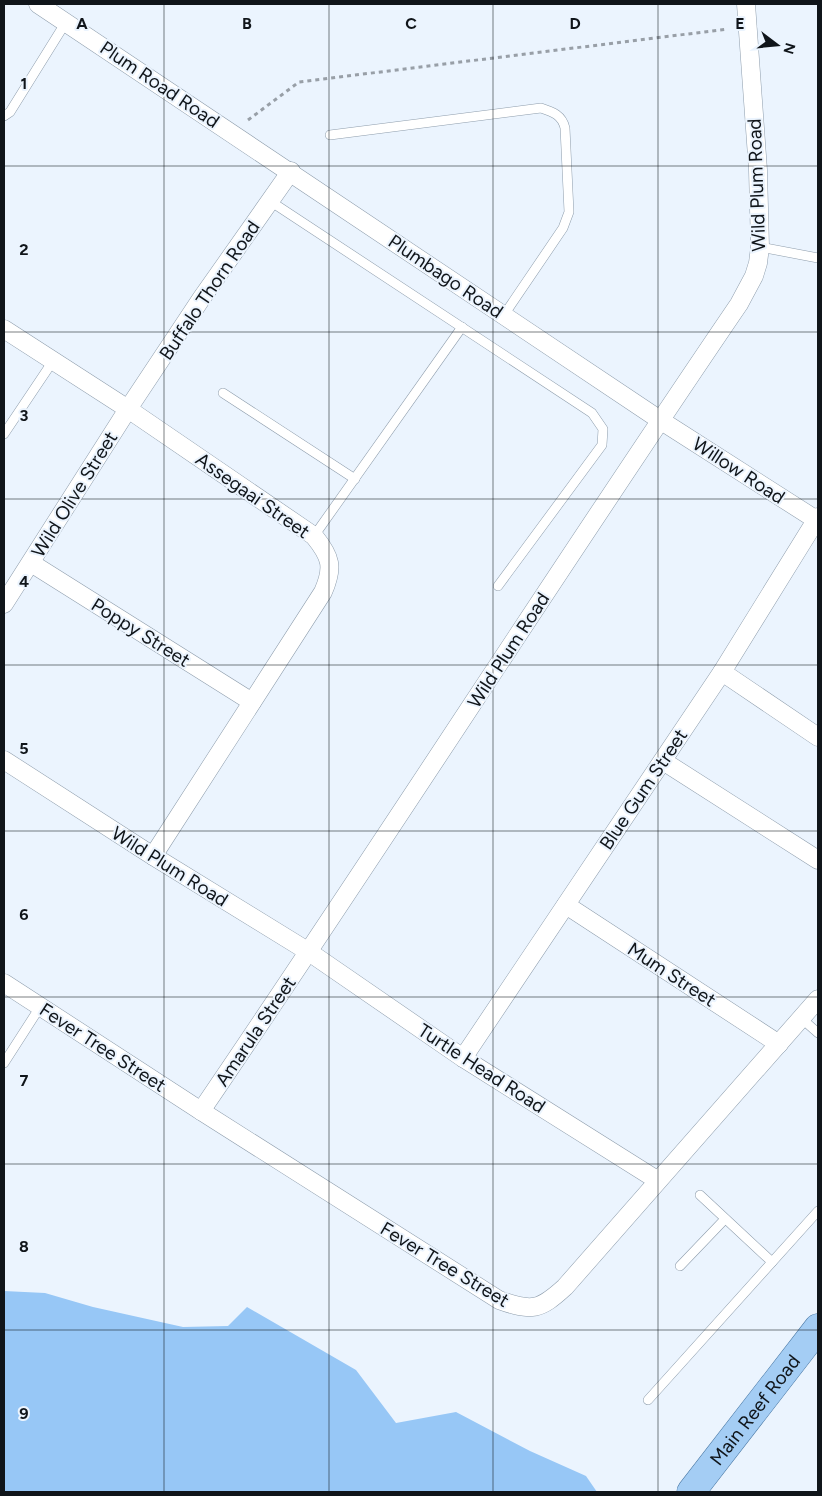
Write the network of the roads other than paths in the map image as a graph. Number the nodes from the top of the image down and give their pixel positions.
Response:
1 (38, 4) edge
2 (746, 4) edge
3 (66, 22) junction
4 (4, 116) edge
5 (231, 132) joint
6 (330, 135) dead end
7 (291, 172) junction
8 (270, 201) junction
9 (760, 247) junction
10 (818, 258) edge
11 (504, 315) junction
12 (462, 327) junction
13 (4, 329) edge
14 (53, 361) junction
15 (223, 393) dead end
16 (128, 409) junction
17 (660, 420) junction
18 (4, 434) edge
19 (355, 479) junction
20 (818, 519) edge
21 (314, 536) junction
22 (31, 563) junction
23 (498, 586) dead end
24 (4, 604) edge
25 (722, 672) junction
26 (252, 702) junction
27 (818, 737) edge
28 (4, 760) edge
29 (663, 761) junction
30 (153, 856) junction
31 (818, 860) edge
32 (566, 905) junction
33 (309, 952) junction
34 (4, 983) edge
35 (818, 999) edge
36 (40, 1007) junction
37 (802, 1018) junction
38 (818, 1033) edge
39 (779, 1044) junction
40 (463, 1058) junction
41 (4, 1063) edge
42 (201, 1111) junction
43 (657, 1180) junction
44 (700, 1195) dead end
45 (818, 1211) edge
46 (725, 1219) junction
47 (772, 1262) junction
48 (680, 1266) dead end
49 (818, 1328) edge
50 (648, 1400) dead end
51 (691, 1492) edge

1 - 3 street, Plum Road Road
2 - 9 street, Wild Plum Road
3 - 4 lane
3 - 5 street, Plum Road Road
5 - 7 street, Plumbago Road
6 - 11 lane
7 - 8 street, Buffalo Thorn Road
7 - 11 street, Plumbago Road
8 - 12 lane
8 - 16 street, Buffalo Thorn Road
9 - 10 lane
9 - 17 street, Wild Plum Road
11 - 17 street, Plumbago Road
12 - 19 lane
12 - 23 lane
13 - 14 street, Assegaai Street
14 - 16 street, Assegaai Street
14 - 18 lane
15 - 19 lane
16 - 21 street, Assegaai Street
16 - 22 street, Wild Olive Street
17 - 20 street, Willow Road
17 - 33 street, Wild Plum Road
19 - 21 lane
20 - 25 street, Blue Gum Street
21 - 26 street, Assegaai Street
22 - 24 street, Wild Olive Street
22 - 26 street, Poppy Street
25 - 27 street
25 - 29 street, Blue Gum Street
26 - 30 street, Assegaai Street
28 - 30 street, Wild Plum Road
29 - 31 street
29 - 32 street, Blue Gum Street
30 - 33 street, Wild Plum Road
32 - 39 street, Mum Street
32 - 40 street, Blue Gum Street
33 - 40 street, Turtle Head Road
33 - 42 street, Amarula Street
34 - 36 street, Fever Tree Street
35 - 37 street, Fever Tree Street
36 - 41 lane
36 - 42 street, Fever Tree Street
37 - 38 lane
37 - 39 street, Fever Tree Street
39 - 43 street, Fever Tree Street
40 - 43 street, Turtle Head Road
42 - 43 street, Fever Tree Street
44 - 46 lane
45 - 47 lane
46 - 47 lane
46 - 48 lane
47 - 50 lane
49 - 51 main road, Main Reef Road

